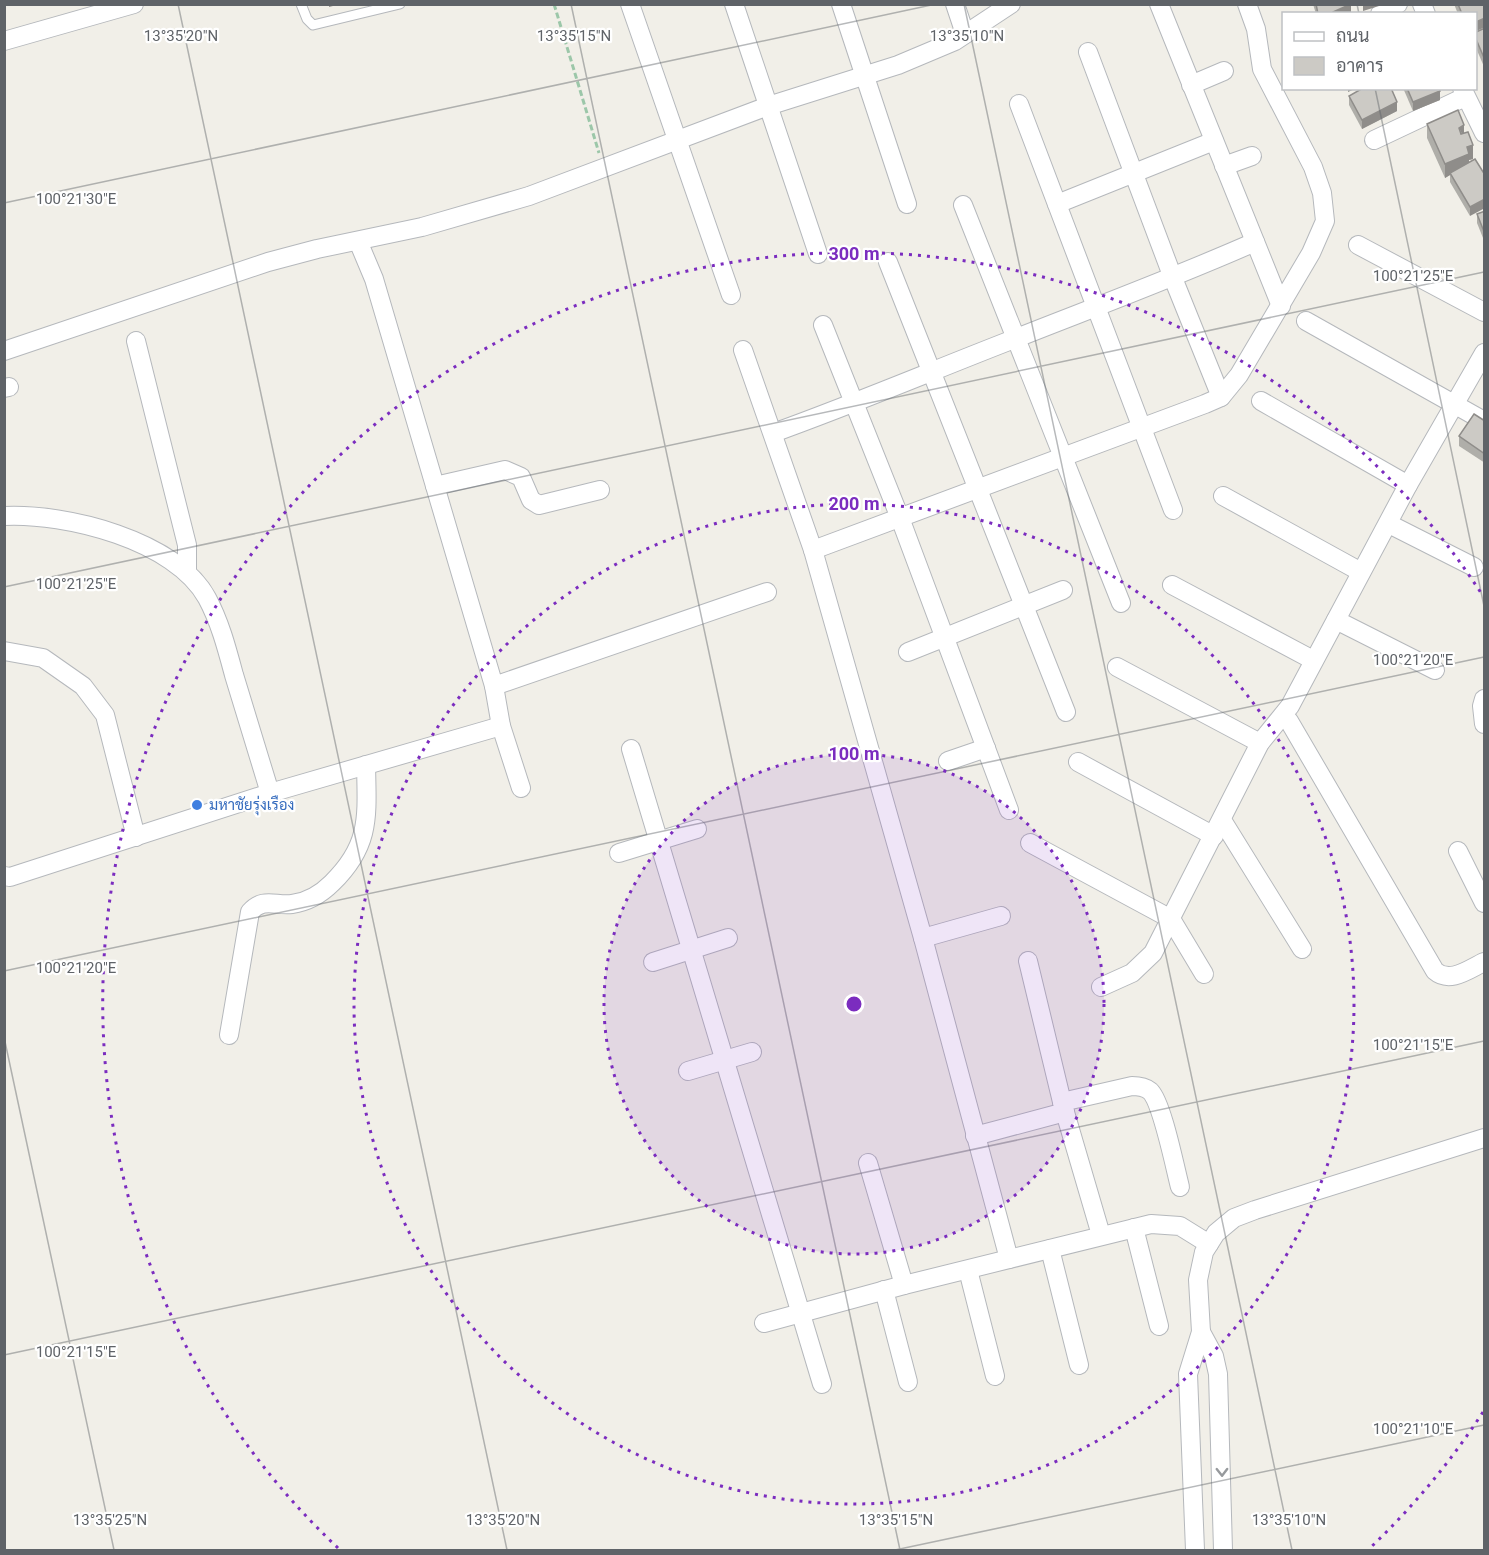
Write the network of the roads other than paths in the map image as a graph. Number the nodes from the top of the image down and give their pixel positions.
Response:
1 (134, 4) edge
2 (301, 4) edge
3 (400, 4) edge
4 (630, 4) edge
5 (734, 4) edge
6 (841, 4) edge
7 (955, 4) edge
8 (1011, 4) edge
9 (1159, 4) edge
10 (1247, 4) edge
11 (1398, 4) edge
12 (104, 8) edge
13 (1384, 12) edge
14 (965, 34) junction
15 (4, 41) edge
16 (1089, 52) dead end
17 (1224, 72) dead end
18 (865, 75) junction
19 (1191, 85) junction
20 (1464, 93) edge
21 (1019, 104) dead end
22 (768, 106) junction
23 (1485, 134) edge
24 (677, 140) junction
25 (1374, 140) dead end
26 (1214, 141) junction
27 (1252, 156) dead end
28 (1224, 166) junction
29 (1135, 175) junction
30 (907, 204) dead end
31 (1057, 204) junction
32 (963, 205) dead end
33 (358, 241) junction
34 (1255, 242) junction
35 (1358, 245) dead end
36 (818, 254) dead end
37 (888, 262) dead end
38 (1173, 278) junction
39 (730, 295) dead end
40 (1281, 306) junction
41 (1096, 307) junction
42 (1478, 309) edge
43 (1306, 321) dead end
44 (823, 325) dead end
45 (1016, 338) junction
46 (136, 341) dead end
47 (743, 350) dead end
48 (4, 351) edge
49 (1485, 353) edge
50 (932, 371) junction
51 (1221, 397) junction
52 (1261, 401) dead end
53 (855, 404) junction
54 (1456, 404) junction
55 (1485, 421) edge
56 (1142, 427) junction
57 (772, 433) junction
58 (1064, 456) junction
59 (1408, 485) junction
60 (435, 486) junction
61 (979, 488) junction
62 (600, 490) dead end
63 (1223, 496) dead end
64 (1173, 510) dead end
65 (4, 516) edge
66 (900, 518) junction
67 (1389, 524) junction
68 (813, 550) junction
69 (1474, 567) dead end
70 (187, 572) junction
71 (1361, 572) junction
72 (1172, 585) dead end
73 (1063, 590) dead end
74 (767, 592) dead end
75 (1121, 603) dead end
76 (1024, 605) junction
77 (1336, 620) junction
78 (944, 637) junction
79 (4, 651) edge
80 (908, 652) dead end
81 (1313, 660) junction
82 (1117, 667) dead end
83 (1436, 670) dead end
84 (494, 686) junction
85 (1485, 699) edge
86 (1066, 712) dead end
87 (1284, 717) junction
88 (1485, 724) edge
89 (501, 726) junction
90 (1260, 743) junction
91 (986, 748) junction
92 (631, 749) dead end
93 (948, 761) dead end
94 (1078, 762) dead end
95 (366, 765) junction
96 (521, 788) dead end
97 (270, 793) junction
98 (1009, 810) dead end
99 (1218, 828) junction
100 (697, 830) dead end
101 (136, 837) junction
102 (659, 840) junction
103 (1030, 843) dead end
104 (1458, 851) dead end
105 (619, 853) dead end
106 (4, 876) edge
107 (1485, 903) edge
108 (1000, 916) dead end
109 (1171, 919) junction
110 (728, 938) dead end
111 (923, 938) junction
112 (692, 949) junction
113 (1302, 949) dead end
114 (1028, 961) dead end
115 (653, 962) dead end
116 (1485, 962) edge
117 (1204, 974) dead end
118 (1101, 987) dead end
119 (229, 1035) dead end
120 (752, 1052) dead end
121 (726, 1060) junction
122 (688, 1071) dead end
123 (1064, 1107) junction
124 (975, 1136) junction
125 (1485, 1138) edge
126 (868, 1163) dead end
127 (1180, 1187) dead end
128 (1134, 1228) junction
129 (1101, 1235) junction
130 (1209, 1244) junction
131 (1050, 1249) junction
132 (1009, 1259) junction
133 (968, 1270) junction
134 (904, 1285) junction
135 (884, 1290) junction
136 (803, 1314) junction
137 (764, 1323) dead end
138 (1159, 1326) dead end
139 (1201, 1332) junction
140 (1079, 1365) dead end
141 (995, 1377) dead end
142 (908, 1382) dead end
143 (822, 1384) dead end
144 (1221, 1435) junction
145 (1191, 1436) junction
146 (1196, 1551) edge
147 (1223, 1551) edge

1 - 12 street
2 - 3 lane
4 - 24 street
5 - 22 street
6 - 18 street
7 - 14 street
8 - 14 street
9 - 19 street
10 - 40 street
11 - 13 street
12 - 15 street
14 - 18 street
16 - 29 street
17 - 19 street
18 - 22 street
18 - 30 street
19 - 26 street
20 - 23 street
20 - 25 street
21 - 31 street
22 - 24 street
22 - 36 street
24 - 33 street
24 - 39 street
26 - 28 street
26 - 29 street
27 - 28 street
28 - 34 street
29 - 31 street
29 - 38 street
31 - 41 street
32 - 45 street
33 - 48 street
33 - 60 street
34 - 38 street
34 - 40 street
35 - 42 street
37 - 50 street
38 - 41 street
38 - 51 street
40 - 51 street
41 - 45 street
41 - 56 street
43 - 54 street
44 - 53 street
45 - 50 street
45 - 58 street
46 - 70 street
47 - 57 street
49 - 54 street
50 - 53 street
50 - 61 street
51 - 56 street
52 - 59 street
53 - 57 street
53 - 66 street
54 - 55 street
54 - 59 street
56 - 58 street
56 - 64 street
57 - 68 street
58 - 61 street
58 - 75 street
59 - 67 street
60 - 62 street
60 - 84 street
61 - 66 street
61 - 76 street
63 - 71 street
65 - 70 street
66 - 68 street
66 - 78 street
67 - 69 street
67 - 71 street
68 - 111 street
70 - 97 street
71 - 77 street
72 - 81 street
73 - 76 street
74 - 84 street
76 - 78 street
76 - 86 street
77 - 81 street
77 - 83 street
78 - 80 street
78 - 91 street
79 - 101 street
81 - 87 street
82 - 90 street
84 - 89 street
85 - 88 street
87 - 90 street
87 - 116 street
89 - 95 street
89 - 96 street
90 - 99 street
91 - 93 street
91 - 98 street
92 - 102 street
94 - 99 street
95 - 97 street
95 - 119 street
97 - 101 street
99 - 109 street
99 - 113 street
100 - 102 street
101 - 106 street
102 - 105 street
102 - 112 street
103 - 109 street
104 - 107 street
108 - 111 street
109 - 117 street
109 - 118 street
110 - 112 street
111 - 124 street
112 - 115 street
112 - 121 street
114 - 123 street
120 - 121 street
121 - 122 street
121 - 136 street
123 - 124 street
123 - 127 street
123 - 129 street
124 - 132 street
125 - 130 street
126 - 134 street
128 - 129 street
128 - 130 street
128 - 138 street
129 - 131 street
130 - 139 street
131 - 132 street
131 - 140 street
132 - 133 street
133 - 134 street
133 - 141 street
134 - 135 street
135 - 136 street
135 - 142 street
136 - 137 street
136 - 143 street
139 - 144 street
139 - 145 street
144 - 145 street
144 -> 147 street
145 - 146 street

